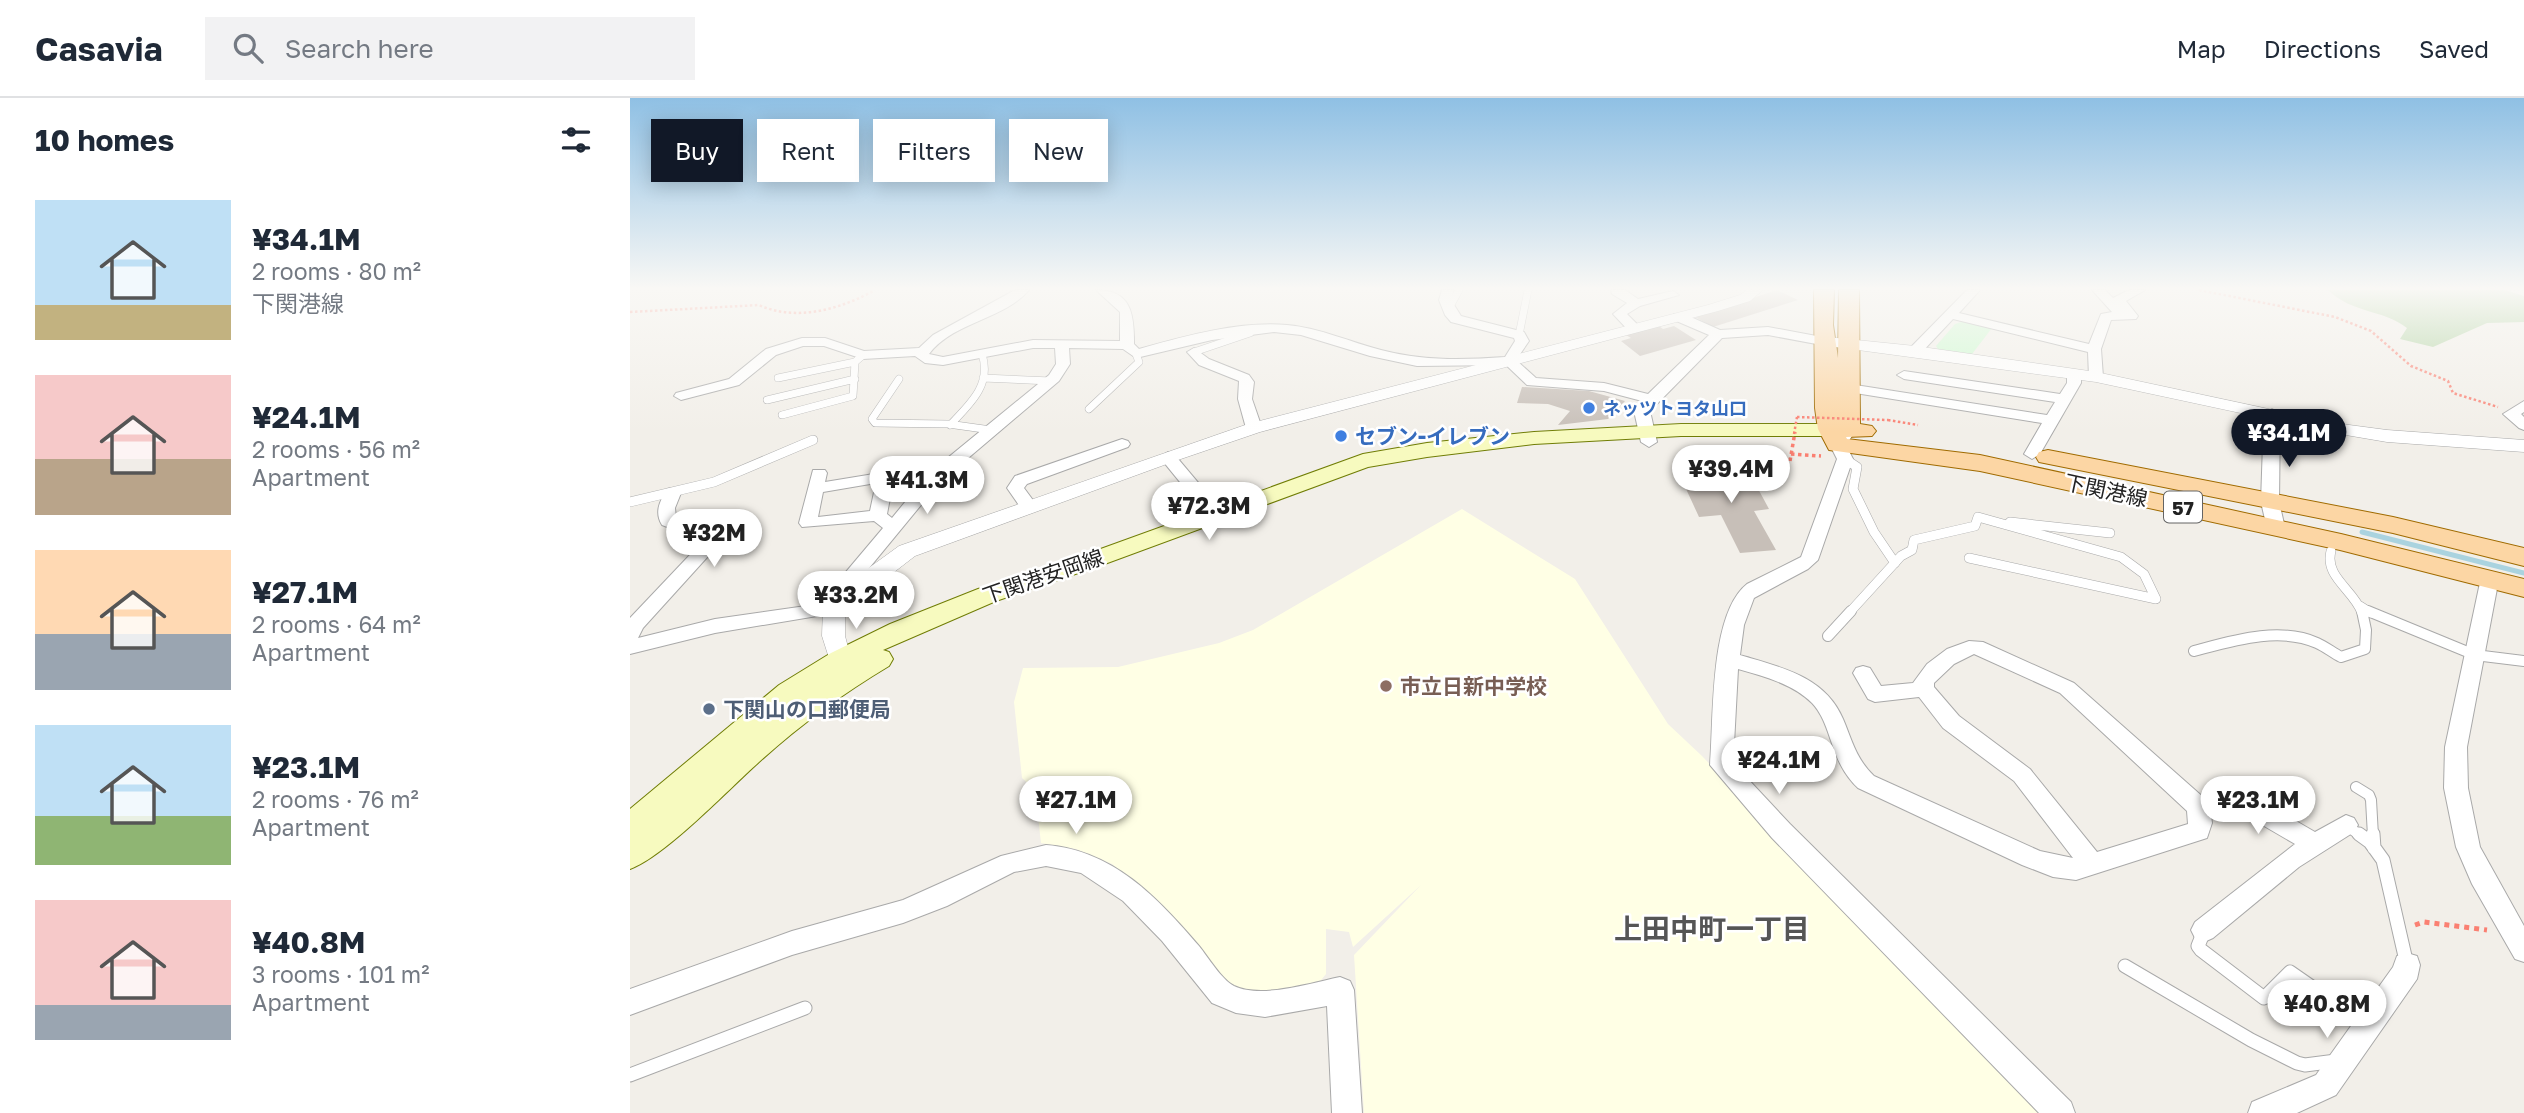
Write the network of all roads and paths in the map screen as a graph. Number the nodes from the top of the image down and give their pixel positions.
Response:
1 (939, 337) edge
2 (1131, 337) edge
3 (1209, 337) edge
4 (1238, 337) edge
5 (1319, 337) edge
6 (1520, 337) edge
7 (1599, 337) edge
8 (1715, 337) edge
9 (1805, 337) edge
10 (1833, 337) edge
11 (1839, 337) edge
12 (1929, 337) edge
13 (2045, 337) edge
14 (2099, 337) edge
15 (2378, 337) edge
16 (1838, 343) junction
17 (1062, 345) junction
18 (1892, 349) junction
19 (2094, 349) junction
20 (1132, 350) junction
21 (1916, 351) junction
22 (922, 352) junction
23 (1194, 352) joint
24 (982, 354) junction
25 (859, 358) junction
26 (1509, 361) junction
27 (2074, 374) junction
28 (1904, 376) junction
29 (2096, 377) junction
30 (778, 378) dead end
31 (983, 378) junction
32 (855, 379) junction
33 (899, 379) dead end
34 (1051, 381) junction
35 (1849, 388) junction
36 (681, 396) dead end
37 (1915, 398) junction
38 (2064, 398) junction
39 (1651, 399) junction
40 (767, 400) dead end
41 (1089, 409) dead end
42 (2272, 414) junction
43 (2520, 414) edge
44 (782, 415) dead end
45 (2050, 419) junction
46 (950, 425) junction
47 (1918, 425) dead end
48 (1254, 428) junction
49 (991, 429) junction
50 (1648, 437) junction
51 (813, 440) dead end
52 (1122, 444) dead end
53 (1837, 444) junction
54 (2524, 446) edge
55 (1791, 454) junction
56 (2032, 454) junction
57 (1168, 457) junction
58 (1790, 461) dead end
59 (673, 493) junction
60 (630, 502) edge
61 (1029, 508) junction
62 (878, 515) junction
63 (1216, 515) junction
64 (2273, 515) junction
65 (1989, 520) junction
66 (893, 527) junction
67 (2110, 533) dead end
68 (2331, 551) dead end
69 (2524, 557) edge
70 (1969, 558) dead end
71 (1895, 563) junction
72 (2490, 578) junction
73 (2524, 588) edge
74 (840, 602) junction
75 (2360, 606) junction
76 (630, 635) edge
77 (1828, 636) dead end
78 (630, 647) edge
79 (2194, 651) dead end
80 (2475, 655) junction
81 (1730, 659) junction
82 (2524, 661) edge
83 (848, 666) junction
84 (1863, 673) dead end
85 (1924, 689) junction
86 (2356, 787) dead end
87 (2198, 807) junction
88 (2346, 825) joint
89 (630, 828) edge
90 (2317, 844) junction
91 (2374, 848) junction
92 (630, 855) edge
93 (2091, 863) junction
94 (2413, 929) dead end
95 (2204, 930) joint
96 (2518, 942) edge
97 (2407, 965) joint
98 (2125, 966) dead end
99 (630, 1002) edge
100 (804, 1008) dead end
101 (2368, 1026) junction
102 (2343, 1060) junction
103 (630, 1075) edge
104 (1347, 1113) edge
105 (2060, 1113) edge
106 (2263, 1113) edge

1 - 22 street
2 - 20 street
3 - 20 street
4 - 23 lane
5 - 26 street
6 - 26 street
7 - 26 street
8 - 39 street
9 - 16 street
10 - 16 main road
11 - 16 main road
12 - 21 street
13 - 19 street
14 - 19 street
15 - 43 path
16 - 18 street
16 - 35 main road
16 - 53 main road
17 - 20 street
17 - 24 street
17 - 34 street
18 - 21 street
18 - 28 street
19 - 29 street
20 - 41 lane
21 - 27 street
22 - 24 street
22 - 25 street
23 - 48 street
24 - 31 lane
25 - 30 lane
25 - 32 lane
25 - 36 street
26 - 39 street
26 - 48 street
27 - 29 street
27 - 38 street
28 - 37 street
28 - 38 street
29 - 42 street
31 - 34 lane
31 - 46 lane
32 - 40 lane
32 - 44 lane
33 - 46 lane
34 - 49 street
35 - 37 street
35 - 53 main road
37 - 45 street
38 - 45 street
39 - 50 street
42 - 54 street
42 - 64 street
45 - 56 street
46 - 49 lane
47 - 55 path, bridge
48 - 57 street
49 - 66 street
50 - 53 main road, 下関港安岡線
50 - 63 main road, 下関港安岡線
50 - 83 main road, 下関港安岡線
51 - 59 lane
52 - 61 street
53 - 55 path
53 - 56 main road, 下関港線 / 57
53 - 64 main road, 下関港線 / 57
53 - 71 lane
53 - 81 street
55 - 58 path, bridge
56 - 64 main road, 下関港線 / 57
57 - 61 street
57 - 63 street
59 - 60 lane
59 - 76 street
61 - 74 street
62 - 62 street
62 - 66 street
63 - 83 main road, 下関港安岡線
64 - 69 main road, 下関港線 / 57
64 - 72 main road, 下関港線 / 57
65 - 67 lane
65 - 70 lane
65 - 71 lane
66 - 74 street
68 - 75 lane
71 - 77 lane
72 - 73 main road, 下関港線 / 57
72 - 80 street
74 - 78 street
74 - 83 street
75 - 79 lane
75 - 80 lane
80 - 82 lane
80 - 96 street
81 - 93 street
81 - 105 street
83 - 89 main road, 下関港安岡線
83 - 92 main road, 下関港安岡線
84 - 85 street
85 - 87 street
85 - 93 street
86 - 91 lane
87 - 90 street
87 - 93 street
88 - 90 street
88 - 91 lane
90 - 95 street
91 - 97 lane
94 - 96 path
95 - 101 lane
97 - 101 street
98 - 102 lane
99 - 104 street
100 - 103 lane
101 - 102 street
102 - 106 street

